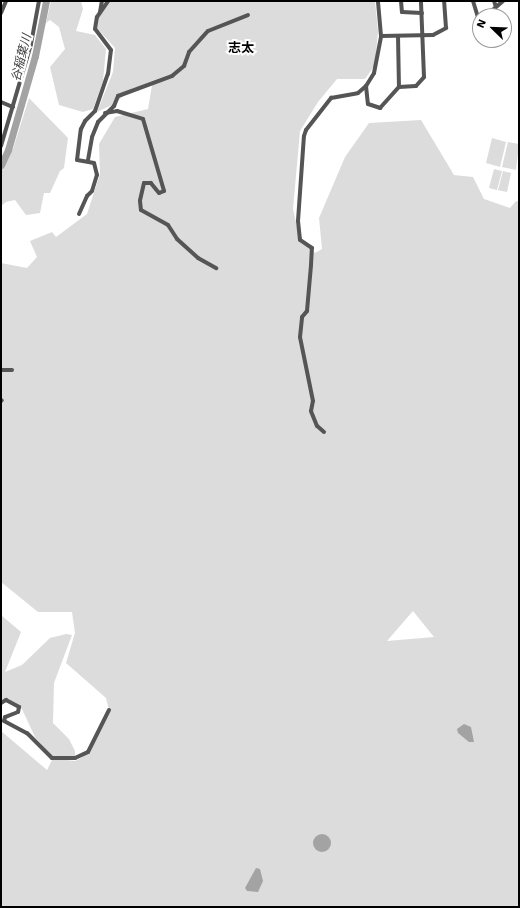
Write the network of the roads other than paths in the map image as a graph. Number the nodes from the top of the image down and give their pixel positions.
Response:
1 (6, 1) edge
2 (39, 1) edge
3 (102, 1) edge
4 (108, 1) edge
5 (378, 1) edge
6 (401, 1) edge
7 (421, 1) edge
8 (444, 1) edge
9 (472, 1) edge
10 (494, 1) edge
11 (503, 1) edge
12 (496, 7) junction
13 (100, 12) junction
14 (1, 13) edge
15 (422, 13) junction
16 (248, 15) dead end
17 (422, 35) junction
18 (381, 36) junction
19 (398, 36) junction
20 (366, 86) junction
21 (399, 87) junction
22 (1, 102) edge
23 (13, 107) junction
24 (106, 113) junction
25 (1, 146) edge
26 (88, 160) junction
27 (79, 214) dead end
28 (216, 268) dead end
29 (1, 370) edge
30 (12, 370) dead end
31 (324, 432) dead end
32 (1, 704) edge
33 (108, 710) dead end

1 - 14 street
2 - 23 street
3 - 13 street
4 - 13 street
5 - 18 street
6 - 15 street
7 - 15 street
8 - 17 street
9 - 12 street
10 - 12 street
11 - 12 street
13 - 26 street
15 - 17 street
16 - 24 street
17 - 19 street
17 - 21 street
18 - 19 street
18 - 20 street
19 - 21 street
20 - 21 street
20 - 31 street
22 - 23 street
23 - 25 street
24 - 26 street
24 - 28 street
26 - 27 street
29 - 30 street
32 - 33 street

